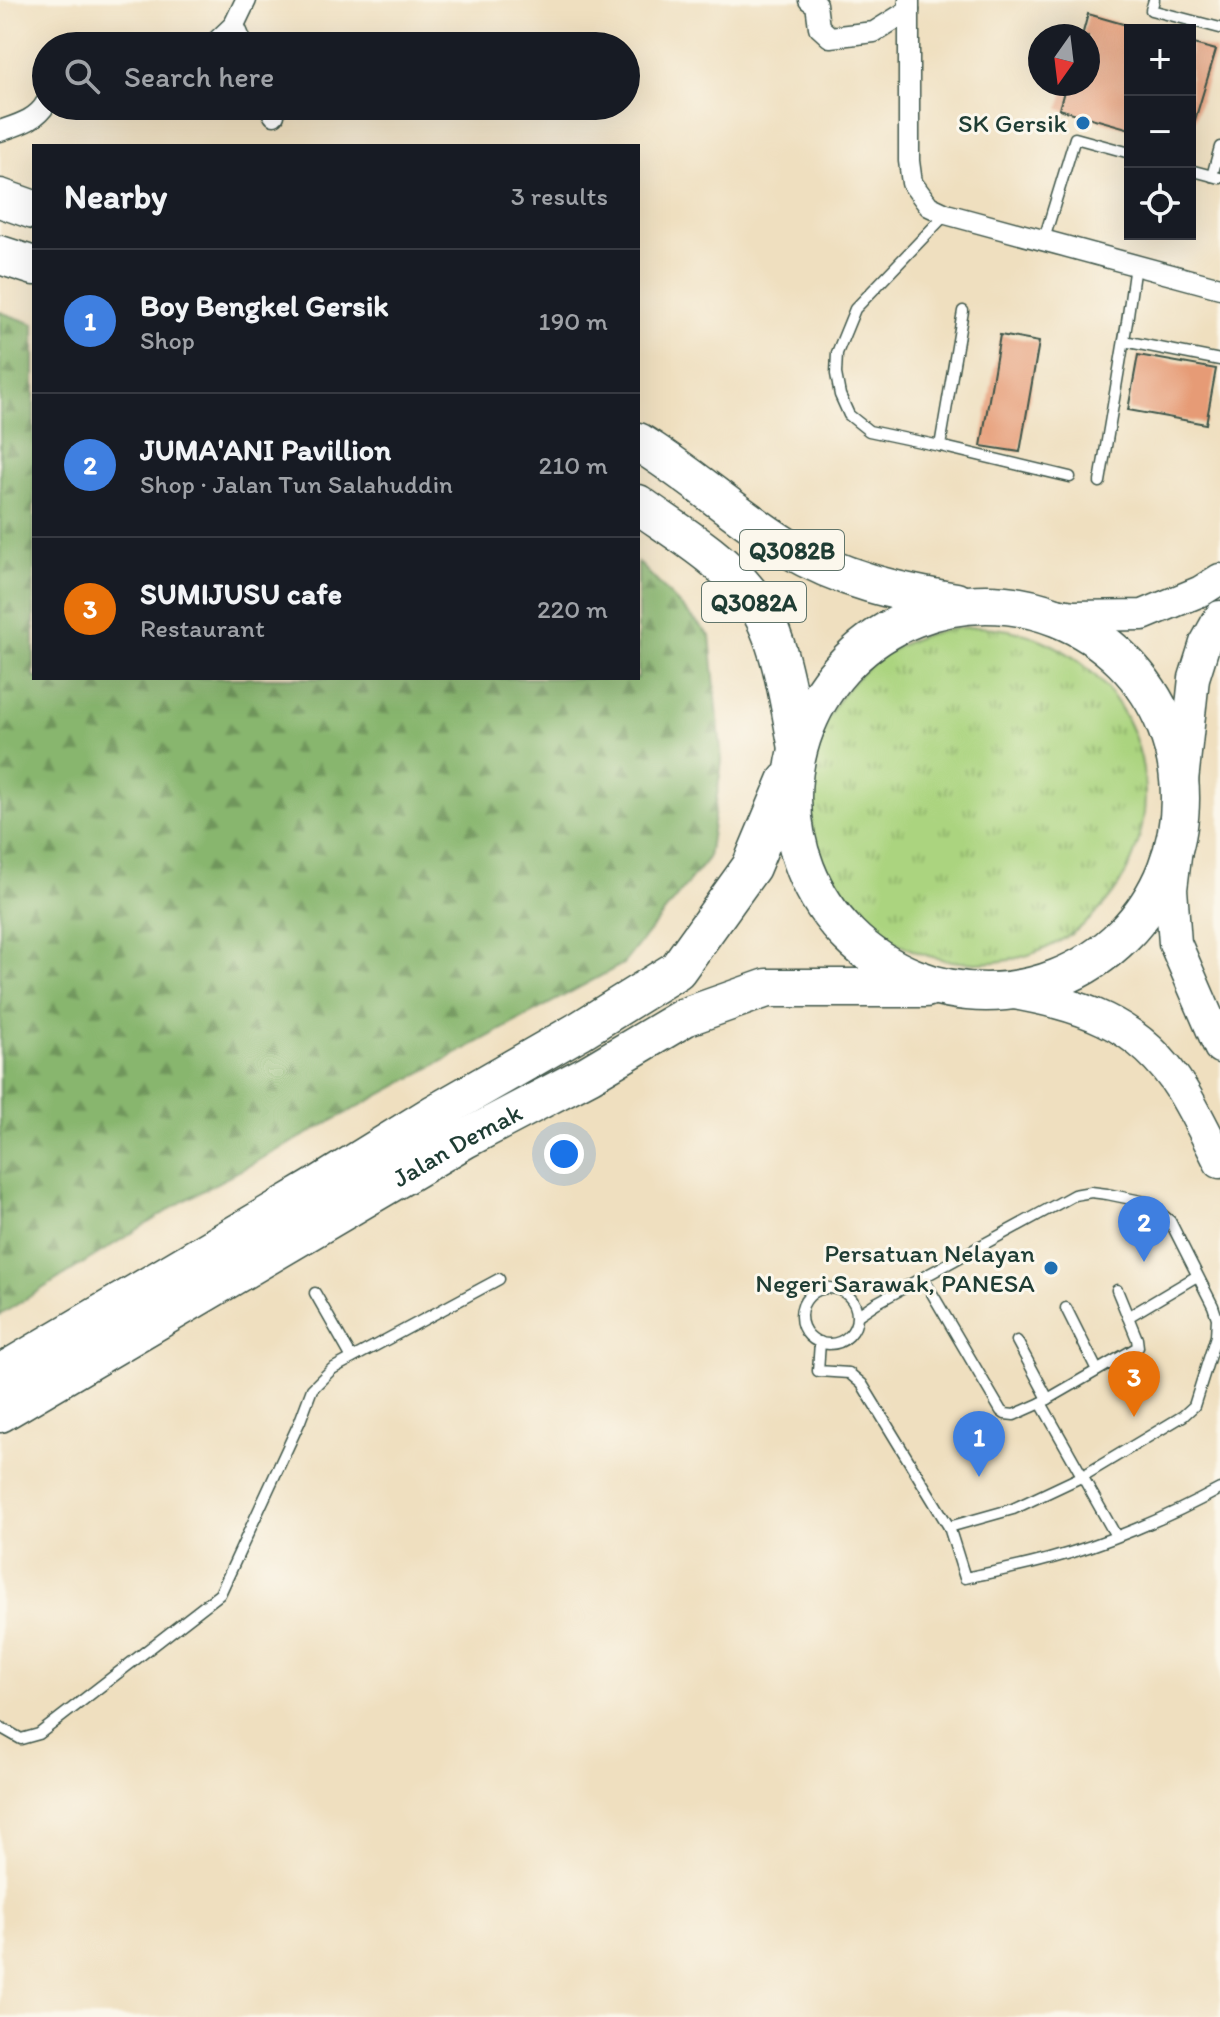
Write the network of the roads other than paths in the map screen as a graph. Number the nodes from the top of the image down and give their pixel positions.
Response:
1 (246, 0) edge
2 (809, 0) edge
3 (1154, 0) edge
4 (909, 5) edge
5 (234, 25) junction
6 (1220, 28) edge
7 (227, 32) edge
8 (237, 32) edge
9 (32, 117) edge
10 (0, 131) edge
11 (1220, 147) edge
12 (1124, 151) edge
13 (1196, 172) edge
14 (1216, 177) edge
15 (0, 198) edge
16 (32, 209) edge
17 (946, 214) junction
18 (1044, 239) junction
19 (0, 255) edge
20 (32, 265) edge
21 (1135, 265) junction
22 (1220, 288) edge
23 (963, 311) dead end
24 (1124, 341) junction
25 (1220, 360) edge
26 (640, 443) edge
27 (940, 446) junction
28 (1070, 477) dead end
29 (1100, 482) dead end
30 (640, 505) edge
31 (1220, 579) edge
32 (970, 605) junction
33 (1018, 607) junction
34 (1220, 616) edge
35 (796, 755) junction
36 (1180, 815) junction
37 (949, 988) junction
38 (1003, 991) junction
39 (1220, 1047) edge
40 (1220, 1162) edge
41 (1197, 1276) junction
42 (923, 1278) junction
43 (499, 1279) dead end
44 (1117, 1290) dead end
45 (315, 1293) dead end
46 (1066, 1308) dead end
47 (858, 1315) junction
48 (1128, 1317) junction
49 (1017, 1341) dead end
50 (820, 1342) junction
51 (352, 1358) junction
52 (1097, 1370) junction
53 (0, 1374) edge
54 (1044, 1401) junction
55 (0, 1413) edge
56 (1083, 1476) junction
57 (1220, 1489) edge
58 (949, 1527) junction
59 (1116, 1536) junction
60 (0, 1727) edge

1 - 5 street
2 - 4 street
3 - 6 lane
4 - 17 street
5 - 7 street
5 - 8 street
9 - 10 street
11 - 14 lane
12 - 18 lane
13 - 14 lane
15 - 16 highway
17 - 18 street
17 - 27 lane
18 - 21 street
19 - 20 highway
21 - 22 street
21 - 24 lane
23 - 27 lane
24 - 25 lane
24 - 29 lane
26 - 32 highway, Q3082B
27 - 28 lane
30 - 35 highway, Q3082A
31 - 33 street
32 - 33 highway
32 - 35 highway, Jalan Demak
33 - 36 highway
34 - 36 street
35 - 37 highway
35 - 53 highway, Jalan Demak
36 - 38 highway
36 - 39 main road
37 - 38 highway
37 - 55 highway, Jalan Demak
38 - 40 main road
41 - 42 lane
41 - 48 lane
41 - 56 lane
42 - 47 lane
42 - 54 lane
43 - 51 lane
44 - 48 lane
45 - 51 lane
46 - 52 lane
47 - 50 lane
47 - 50 lane
48 - 52 lane
49 - 54 lane
50 - 58 lane
51 - 60 lane
52 - 54 lane
54 - 56 lane
56 - 58 lane
56 - 59 lane
57 - 59 lane
58 - 59 lane

